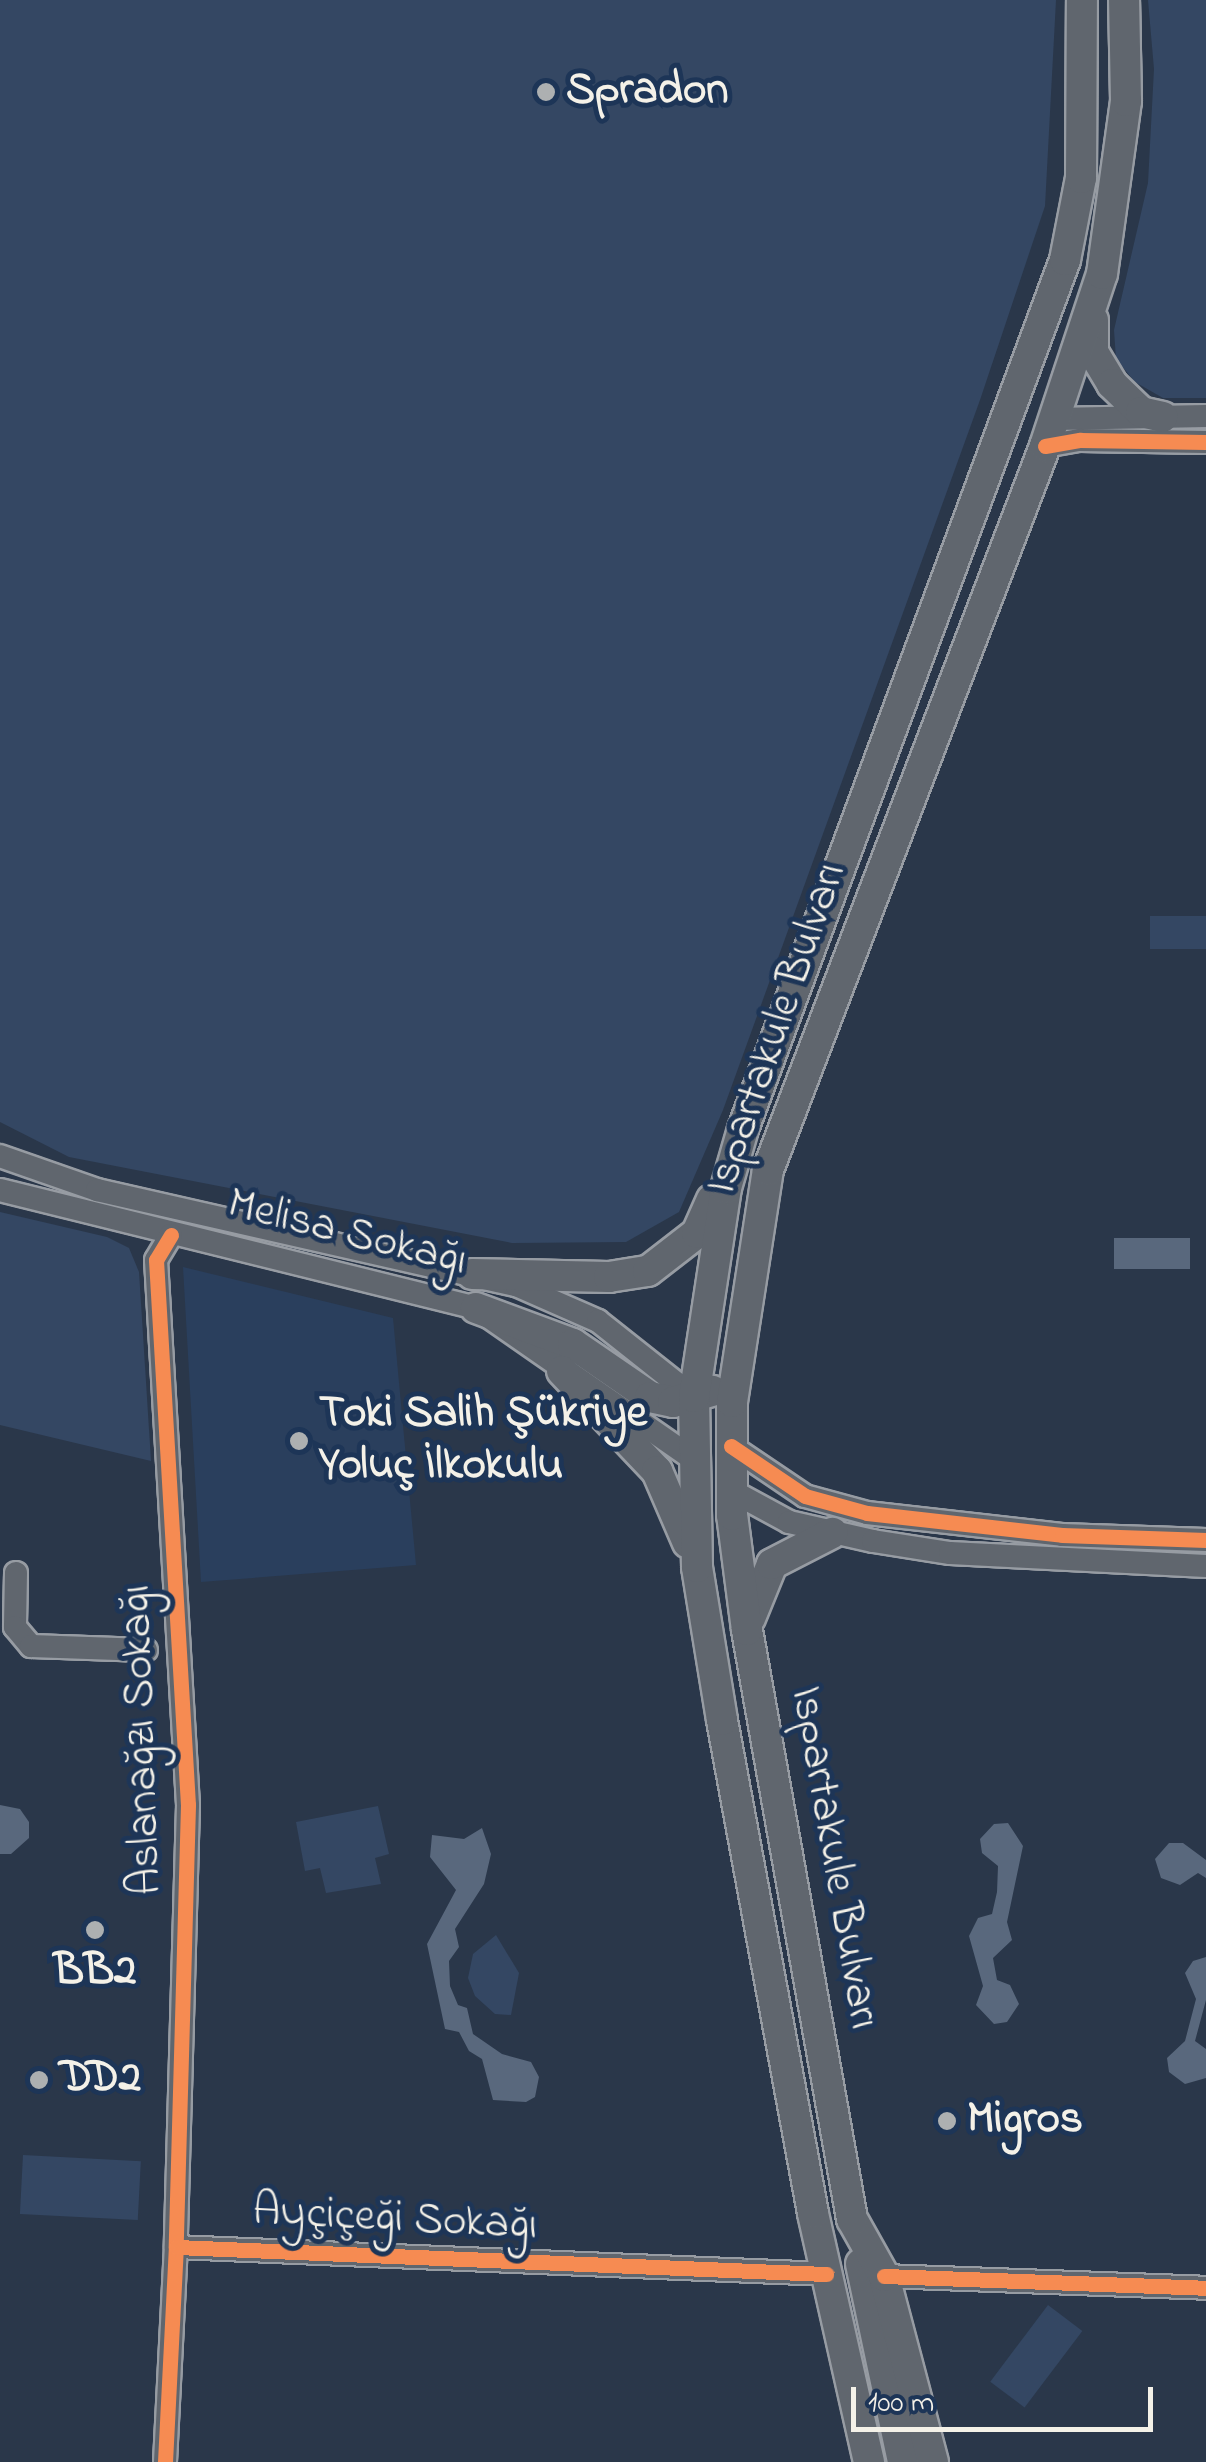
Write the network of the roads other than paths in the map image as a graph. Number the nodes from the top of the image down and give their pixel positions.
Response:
1 (1082, 0) edge
2 (1124, 0) edge
3 (1078, 209) junction
4 (1102, 274) junction
5 (1206, 416) edge
6 (1162, 417) junction
7 (1043, 429) junction
8 (1002, 434) junction
9 (1206, 442) edge
10 (737, 1148) junction
11 (1, 1158) edge
12 (0, 1190) edge
13 (170, 1236) junction
14 (472, 1274) junction
15 (476, 1308) junction
16 (736, 1368) junction
17 (562, 1371) junction
18 (694, 1397) junction
19 (731, 1446) junction
20 (692, 1458) junction
21 (732, 1491) junction
22 (832, 1533) junction
23 (1206, 1540) edge
24 (1206, 1566) edge
25 (697, 1567) junction
26 (16, 1573) dead end
27 (746, 1630) junction
28 (146, 1650) dead end
29 (852, 2219) junction
30 (176, 2247) junction
31 (826, 2274) junction
32 (884, 2276) junction
33 (1206, 2288) edge
34 (165, 2462) edge
35 (869, 2462) edge
36 (903, 2462) edge
37 (933, 2462) edge

1 - 3 main road, Ispartakule Bulvarı
2 - 4 main road, Ispartakule Bulvarı
3 - 7 main road
3 - 8 main road, Ispartakule Bulvarı
4 - 6 main road
4 - 7 main road, Ispartakule Bulvarı
5 - 6 street
6 - 7 street
7 - 8 main road
7 - 9 street
7 - 16 main road, Ispartakule Bulvarı
8 - 10 main road, Ispartakule Bulvarı
10 - 14 main road
10 - 18 main road, Ispartakule Bulvarı
11 - 14 street, Melisa Sokağı
12 - 13 street, Melisa Sokağı
13 - 15 street, Melisa Sokağı
13 - 30 street, Aslanağzı Sokağı
14 - 18 street, Melisa Sokağı
15 - 17 street, Melisa Sokağı
15 - 18 main road
16 - 18 main road
16 - 19 main road, Ispartakule Bulvarı
17 - 20 street, Melisa Sokağı
17 - 25 main road
18 - 19 main road
18 - 20 main road, Ispartakule Bulvarı
19 - 21 main road, Ispartakule Bulvarı
19 - 23 street
20 - 21 main road
20 - 25 main road, Ispartakule Bulvarı
21 - 22 street
21 - 27 main road, Ispartakule Bulvarı
22 - 24 street
22 - 27 main road
25 - 31 main road, Ispartakule Bulvarı
26 - 28 street
27 - 29 main road, Ispartakule Bulvarı
29 - 32 main road, Ispartakule Bulvarı
29 - 36 main road
30 - 31 street, Ayçiçeği Sokağı
30 - 34 street
31 - 35 main road, Ispartakule Bulvarı
32 - 33 street
32 - 37 main road, Ispartakule Bulvarı

